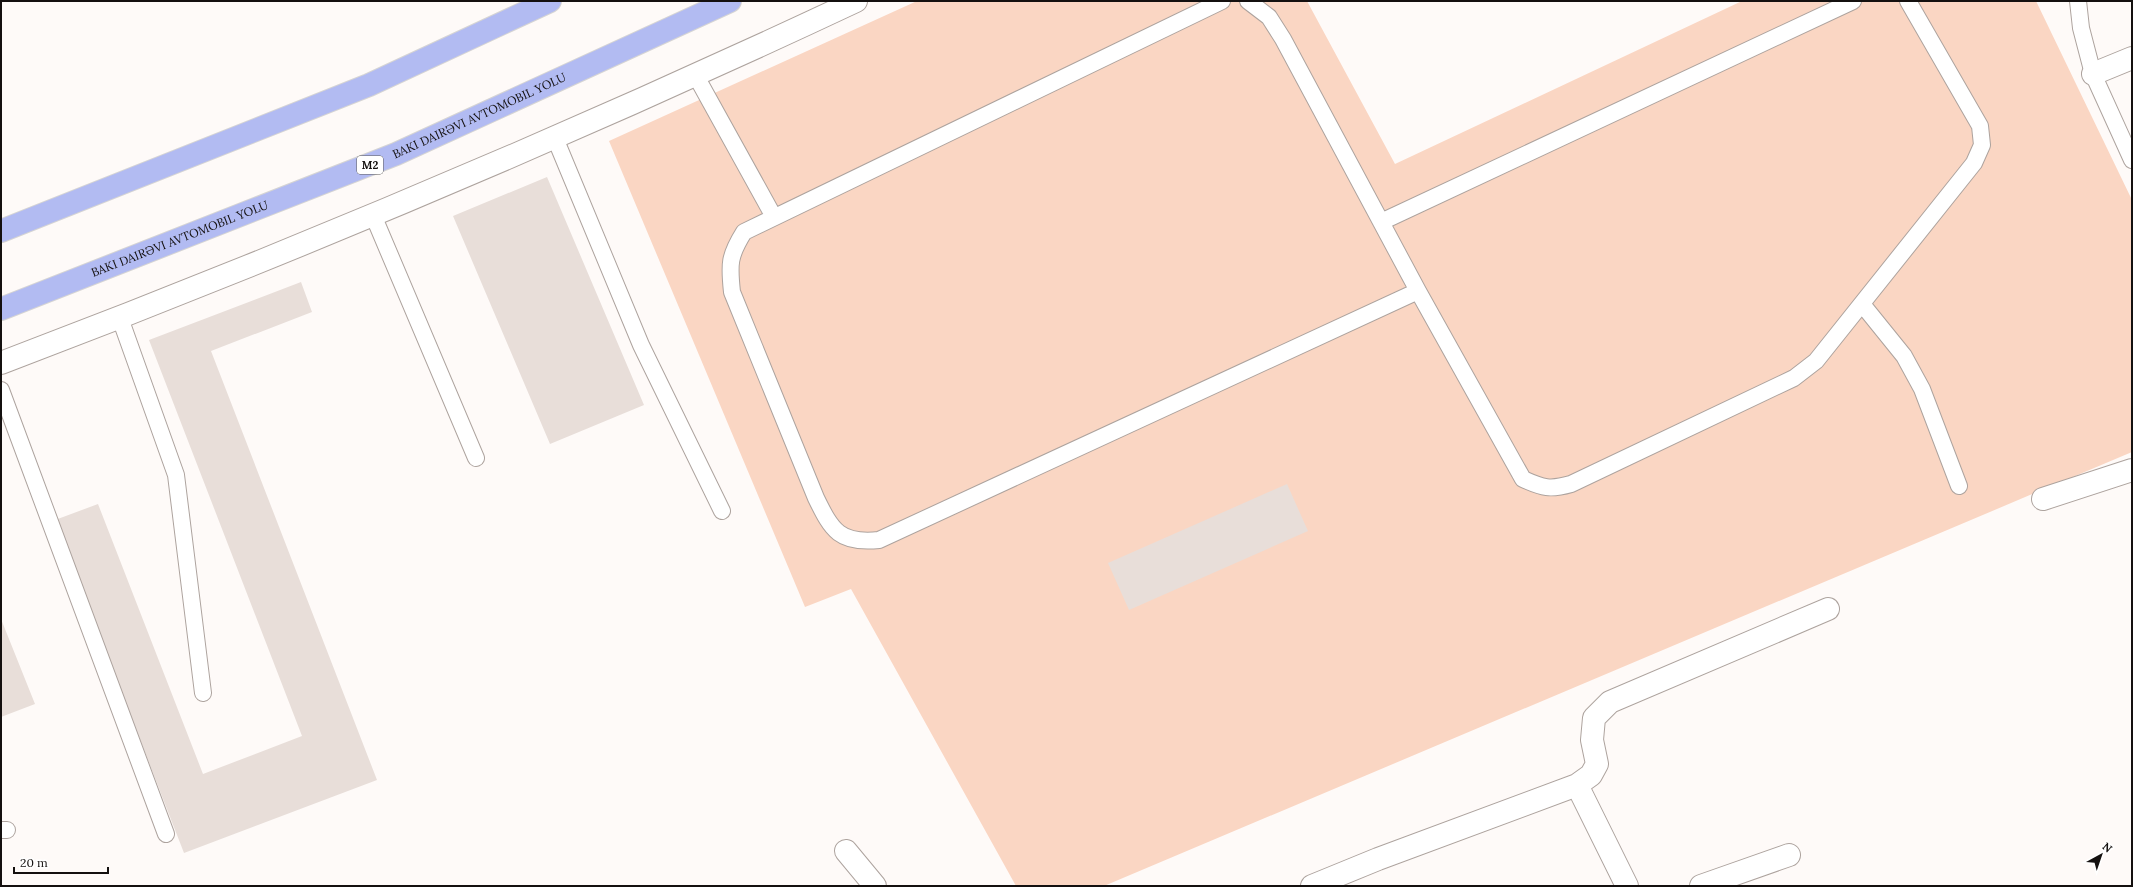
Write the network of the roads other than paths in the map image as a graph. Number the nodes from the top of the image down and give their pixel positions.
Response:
1 (550, 1) edge
2 (730, 1) edge
3 (856, 1) edge
4 (1222, 1) edge
5 (1248, 1) edge
6 (1853, 1) edge
7 (1908, 1) edge
8 (2078, 1) edge
9 (2132, 58) edge
10 (2093, 74) junction
11 (696, 76) junction
12 (554, 138) junction
13 (2132, 160) edge
14 (374, 214) junction
15 (774, 217) junction
16 (1381, 222) junction
17 (1, 231) edge
18 (1418, 291) junction
19 (1862, 304) junction
20 (1, 309) edge
21 (120, 318) junction
22 (1, 363) edge
23 (1, 390) edge
24 (476, 458) dead end
25 (2132, 470) edge
26 (1959, 486) dead end
27 (2043, 499) dead end
28 (722, 511) dead end
29 (1828, 609) dead end
30 (203, 693) dead end
31 (1577, 785) junction
32 (166, 834) dead end
33 (846, 851) dead end
34 (1789, 855) dead end
35 (875, 886) edge
36 (1312, 886) edge
37 (1627, 886) edge
38 (1701, 886) edge

1 - 17 highway
2 - 20 highway, M2
3 - 11 street
4 - 15 lane
5 - 16 lane
6 - 16 lane
7 - 19 lane
8 - 10 lane
9 - 10 street
10 - 13 lane
11 - 12 street
11 - 15 lane
12 - 14 street
12 - 28 lane
14 - 21 street
14 - 24 lane
15 - 18 lane
16 - 18 lane
18 - 19 lane
19 - 26 lane
21 - 22 street
21 - 30 lane
23 - 32 lane
25 - 27 street
29 - 31 street
31 - 36 street
31 - 37 street
33 - 35 street
34 - 38 street

